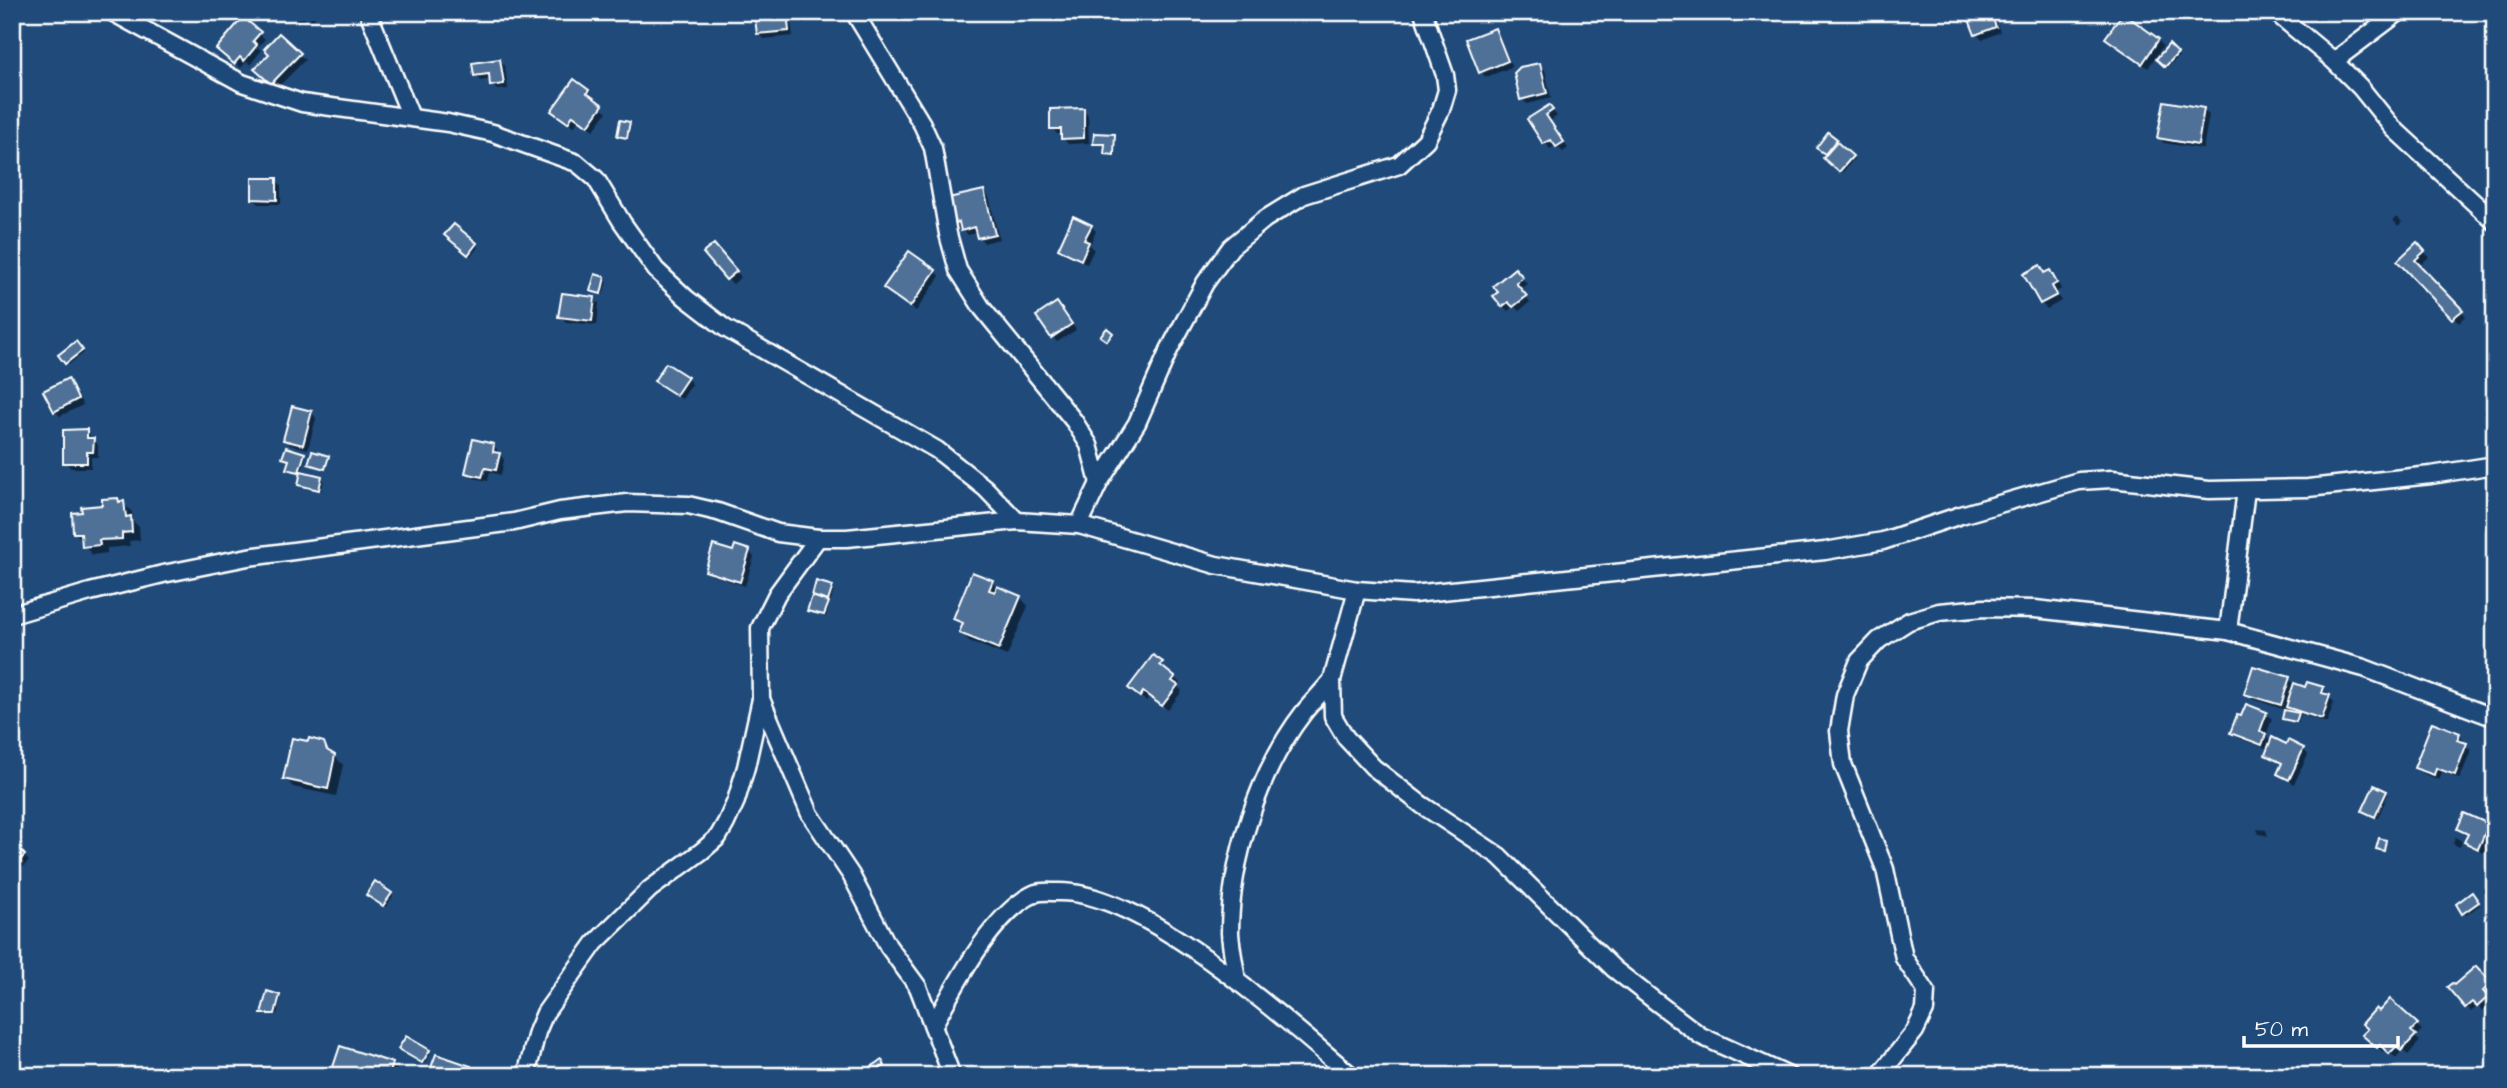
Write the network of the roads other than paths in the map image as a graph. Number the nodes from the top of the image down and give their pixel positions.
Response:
1 (112, 12) edge
2 (368, 12) edge
3 (854, 12) edge
4 (1423, 12) edge
5 (2275, 12) edge
6 (2399, 12) edge
7 (2334, 61) junction
8 (411, 117) junction
9 (2495, 222) edge
10 (2495, 465) edge
11 (1099, 483) junction
12 (2246, 490) junction
13 (1017, 521) junction
14 (1079, 525) junction
15 (818, 538) junction
16 (1357, 590) junction
17 (12, 615) edge
18 (2228, 631) junction
19 (1332, 680) junction
20 (761, 699) junction
21 (2495, 718) edge
22 (1237, 981) junction
23 (933, 1026) junction
24 (526, 1076) edge
25 (952, 1076) edge
26 (1352, 1076) edge
27 (1788, 1076) edge
28 (1879, 1076) edge

1 - 8 street
2 - 8 street
3 - 11 street
4 - 11 street
5 - 7 street
6 - 7 street
7 - 9 street
8 - 13 street
10 - 12 street
11 - 14 street
12 - 16 street
12 - 18 street
13 - 14 street
13 - 15 street
14 - 16 street
15 - 17 street
15 - 20 street
16 - 19 street
18 - 21 street
18 - 28 street
19 - 22 street
19 - 27 street
20 - 23 street
20 - 24 street
22 - 23 street
22 - 26 street
23 - 25 street

